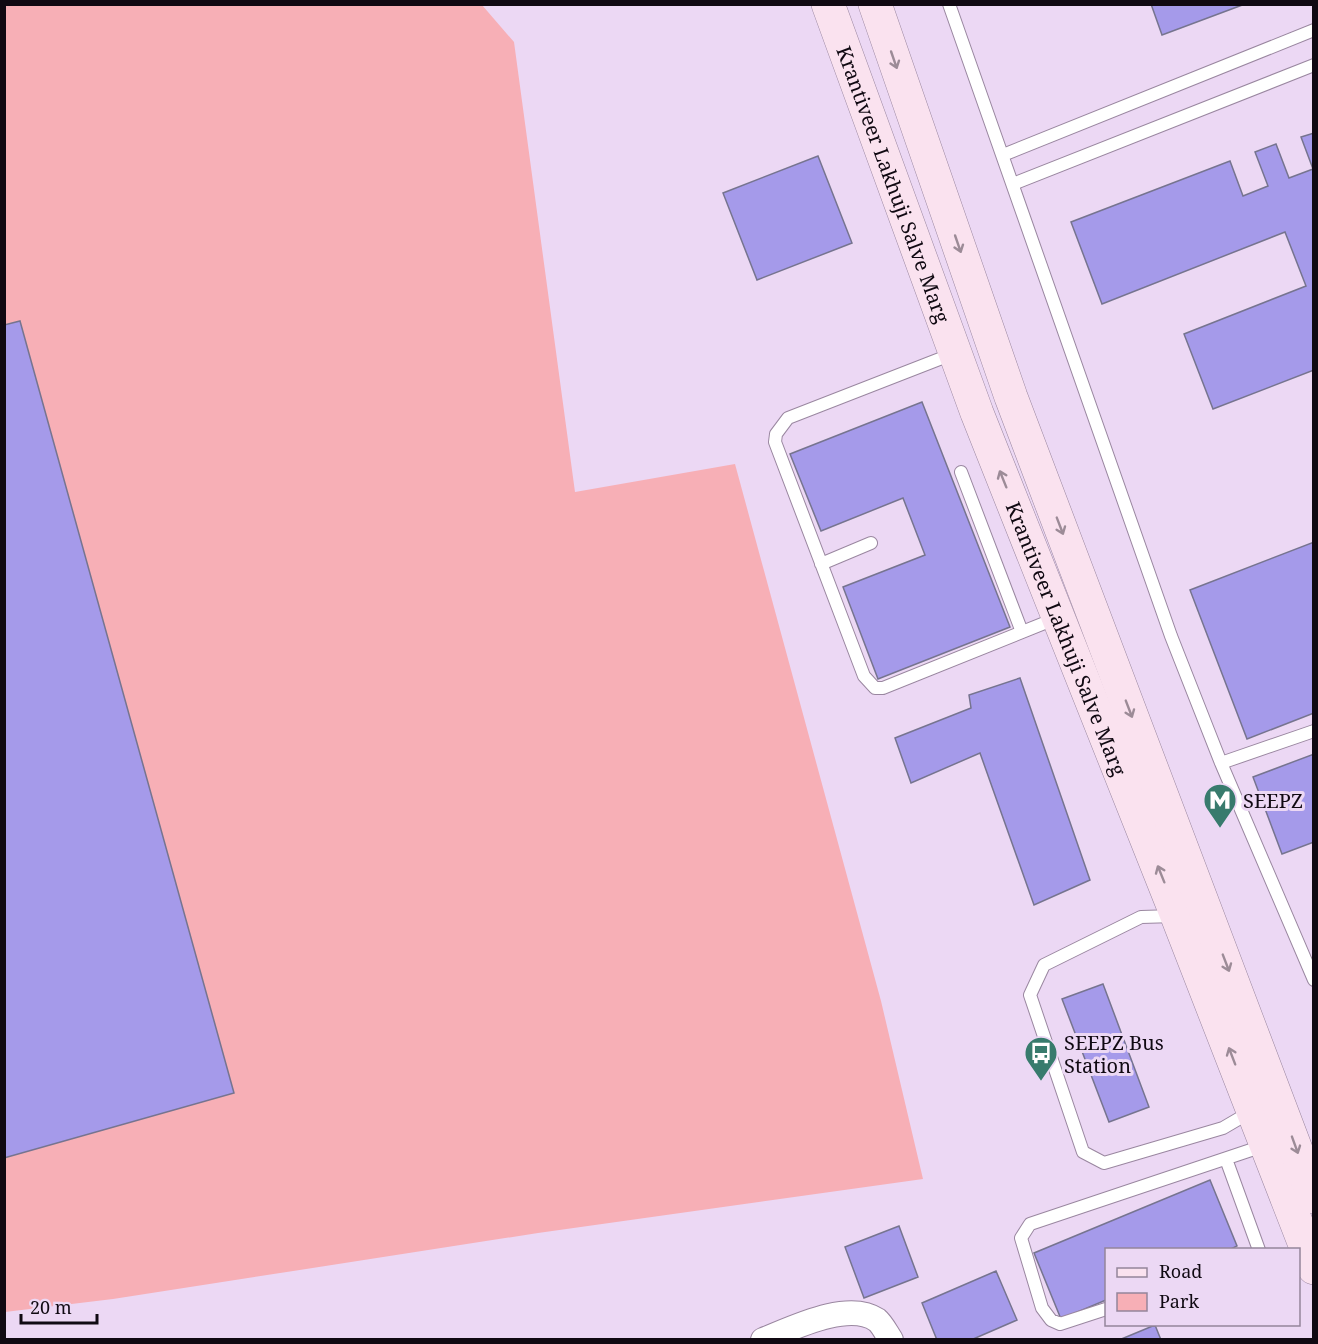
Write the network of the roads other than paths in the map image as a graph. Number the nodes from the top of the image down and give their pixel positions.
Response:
1 (828, 4) edge
2 (875, 4) edge
3 (949, 4) edge
4 (1314, 30) edge
5 (1314, 65) edge
6 (1003, 156) junction
7 (1013, 184) junction
8 (955, 353) junction
9 (1011, 397) junction
10 (977, 413) junction
11 (961, 472) dead end
12 (871, 543) dead end
13 (821, 564) junction
14 (1058, 617) junction
15 (1022, 632) junction
16 (1314, 731) edge
17 (1221, 763) junction
18 (1191, 912) junction
19 (1314, 980) edge
20 (1253, 1111) junction
21 (1266, 1145) junction
22 (1226, 1158) junction
23 (1314, 1197) edge
24 (1258, 1248) edge
25 (1304, 1252) edge
26 (1105, 1310) edge
27 (763, 1340) edge
28 (891, 1340) edge

1 - 8 main road, Krantiveer Lakhuji Salve Marg
2 -> 9 main road, Krantiveer Lakhuji Salve Marg
3 - 6 lane
4 - 6 lane
5 - 7 lane
6 - 7 lane
7 - 17 lane
8 - 10 main road, Krantiveer Lakhuji Salve Marg
8 - 13 lane
9 - 10 main road
9 -> 18 main road, Krantiveer Lakhuji Salve Marg
14 -> 10 main road, Krantiveer Lakhuji Salve Marg
11 - 15 lane
12 - 13 lane
13 - 15 lane
14 - 15 lane
18 -> 14 main road, Krantiveer Lakhuji Salve Marg
16 - 17 lane
17 - 19 lane
20 -> 18 main road, Krantiveer Lakhuji Salve Marg
18 - 20 lane
18 -> 23 main road, Krantiveer Lakhuji Salve Marg
20 - 21 main road, Krantiveer Lakhuji Salve Marg
21 - 22 lane
21 - 25 main road, Krantiveer Lakhuji Salve Marg
22 - 24 lane
22 - 26 lane
27 - 28 street

